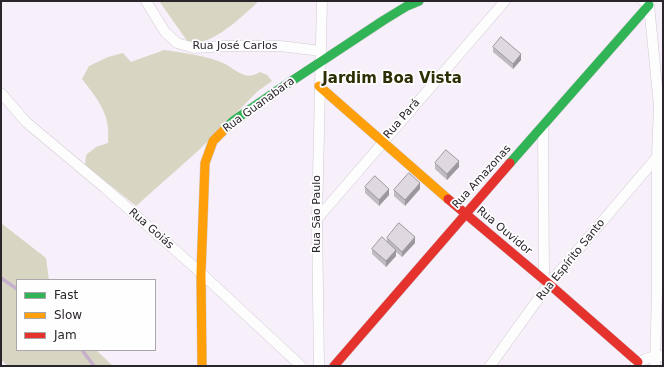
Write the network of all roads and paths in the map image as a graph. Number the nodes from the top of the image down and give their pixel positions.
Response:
1 (146, 1) edge
2 (322, 1) edge
3 (419, 1) edge
4 (505, 1) edge
5 (646, 3) edge
6 (321, 51) junction
7 (321, 62) junction
8 (319, 86) junction
9 (1, 94) edge
10 (661, 106) edge
11 (544, 127) junction
12 (383, 141) junction
13 (657, 157) junction
14 (465, 214) junction
15 (317, 219) junction
16 (201, 273) junction
17 (547, 282) junction
18 (658, 359) edge
19 (637, 364) edge
20 (202, 366) edge
21 (301, 366) edge
22 (319, 366) edge
23 (334, 366) edge
24 (490, 366) edge

1 - 6 street, Rua José Carlos
2 - 6 street, Rua São Paulo
3 - 7 street, Rua Guanabara
4 - 12 street, Rua Pará
5 - 10 street
5 - 11 street, Rua Amazonas
6 - 7 street, Rua São Paulo
7 - 8 street, Rua São Paulo
7 - 16 street, Rua Guanabara
8 - 12 street, Rua Ouvidor
8 - 15 street, Rua São Paulo
9 - 16 street, Rua Goiás
10 - 13 street
11 - 14 street, Rua Amazonas
11 - 17 street
12 - 14 street, Rua Ouvidor
12 - 15 street, Rua Pará
13 - 17 street, Rua Espírito Santo
13 - 18 street
14 - 17 street, Rua Ouvidor
14 - 23 street, Rua Amazonas
15 - 22 street, Rua São Paulo
16 - 20 street, Rua Guanabara
16 - 21 street, Rua Goiás
17 - 19 street, Rua Ouvidor
17 - 24 street, Rua Espírito Santo
18 - 19 street

